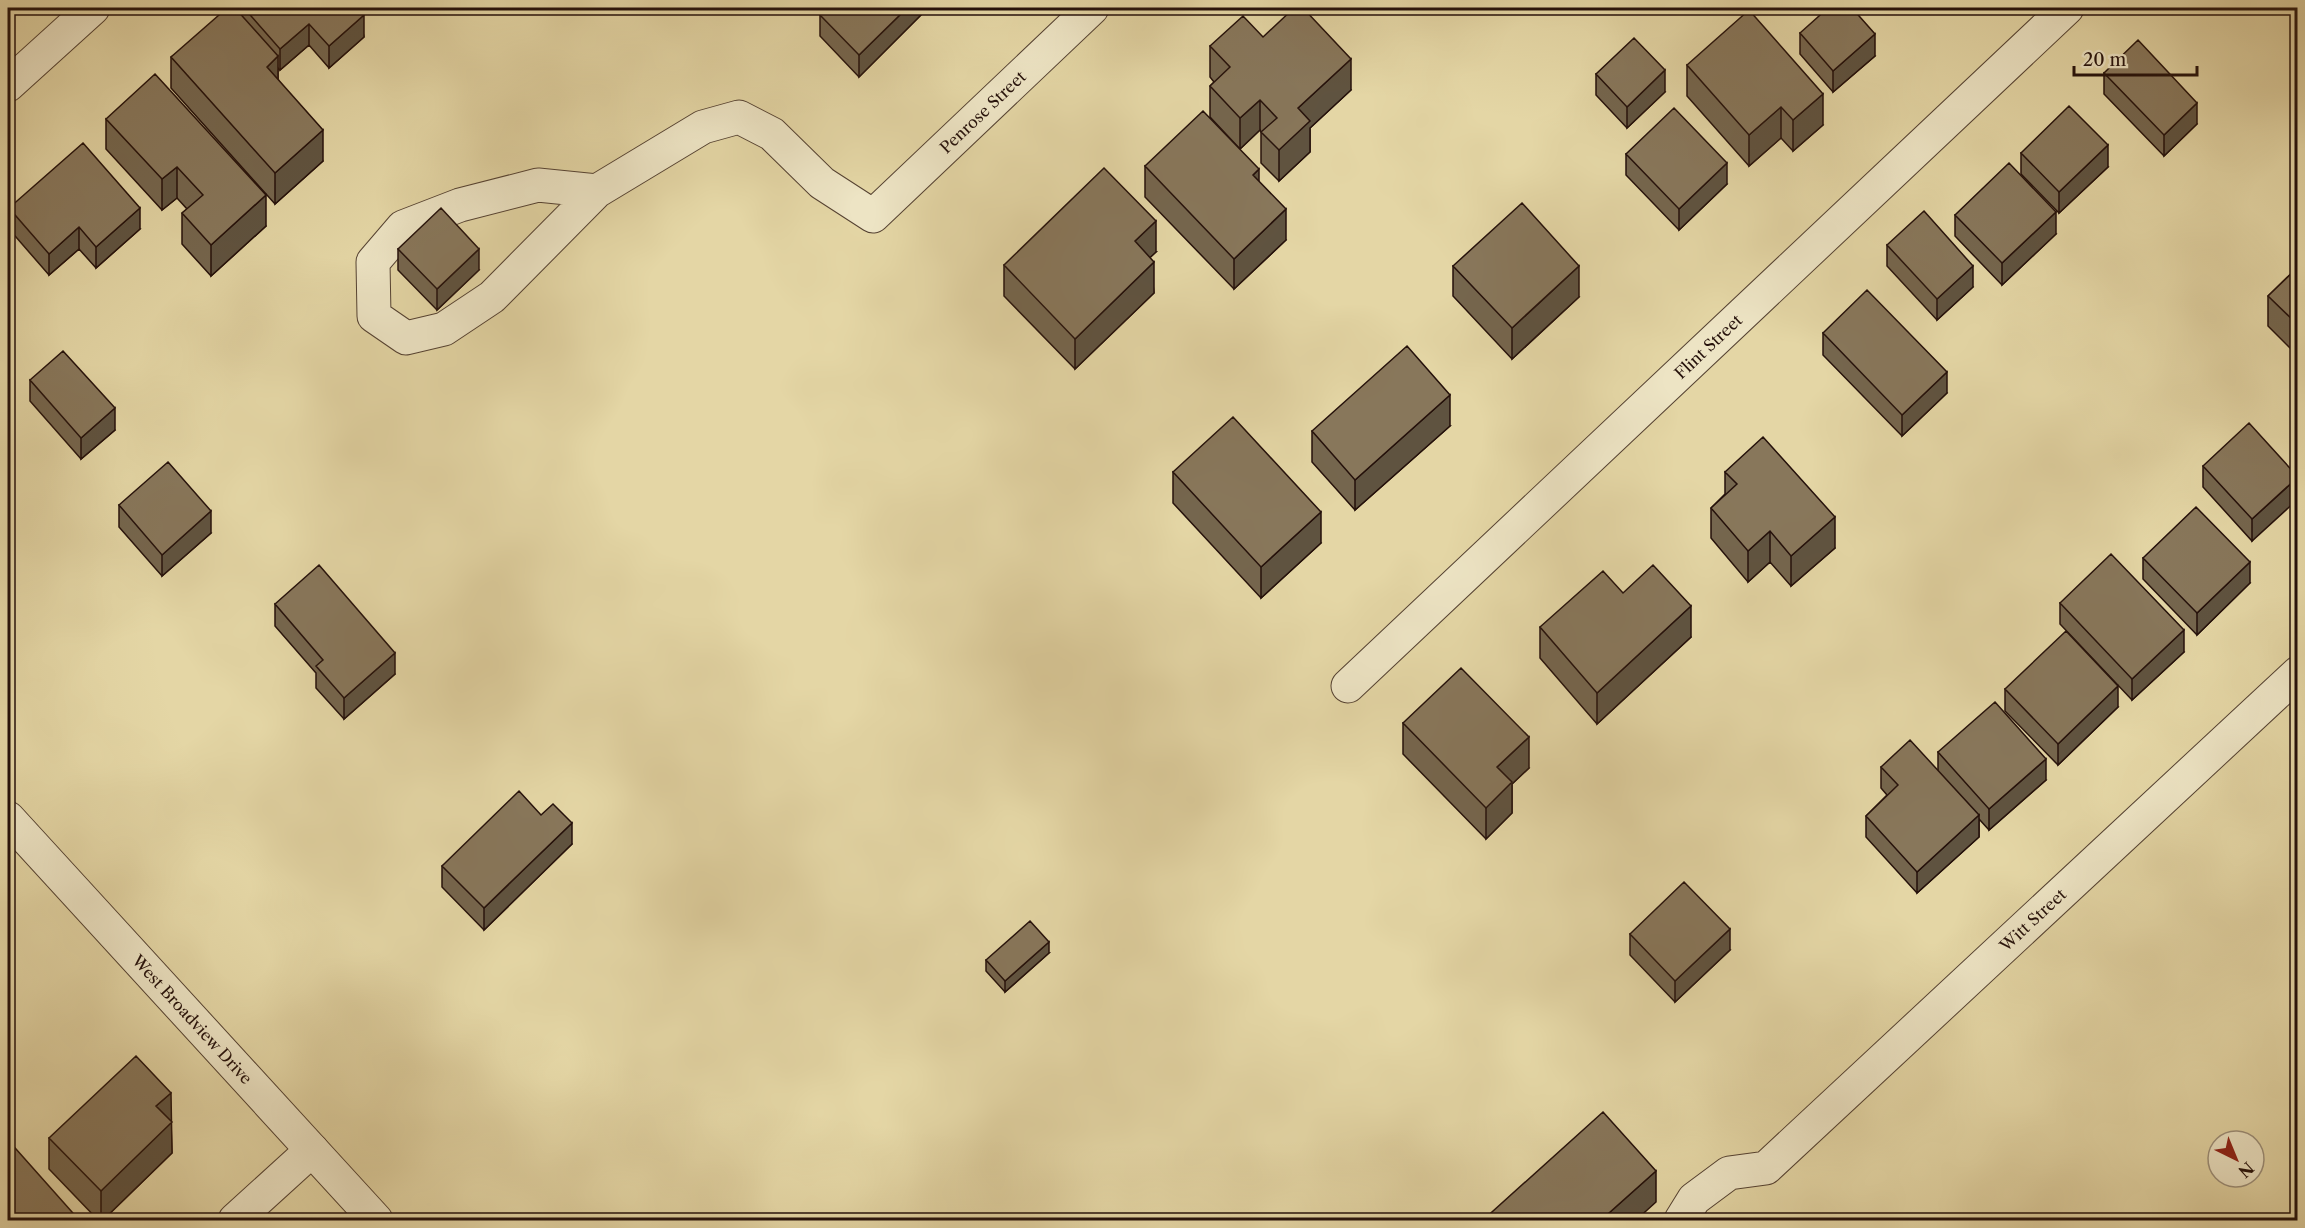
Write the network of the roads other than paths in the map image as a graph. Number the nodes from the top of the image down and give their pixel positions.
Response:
1 (93, 8) edge
2 (1092, 8) edge
3 (2067, 8) edge
4 (8, 84) edge
5 (597, 191) junction
6 (2298, 673) edge
7 (1348, 686) dead end
8 (8, 818) edge
9 (312, 1150) junction
10 (235, 1221) edge
11 (376, 1221) edge
12 (1681, 1221) edge

1 - 4 street
2 - 5 street, Penrose Street
3 - 7 street, Flint Street
5 - 5 street
6 - 12 street, Witt Street
8 - 9 street, West Broadview Drive
9 - 10 street
9 - 11 street, West Broadview Drive

